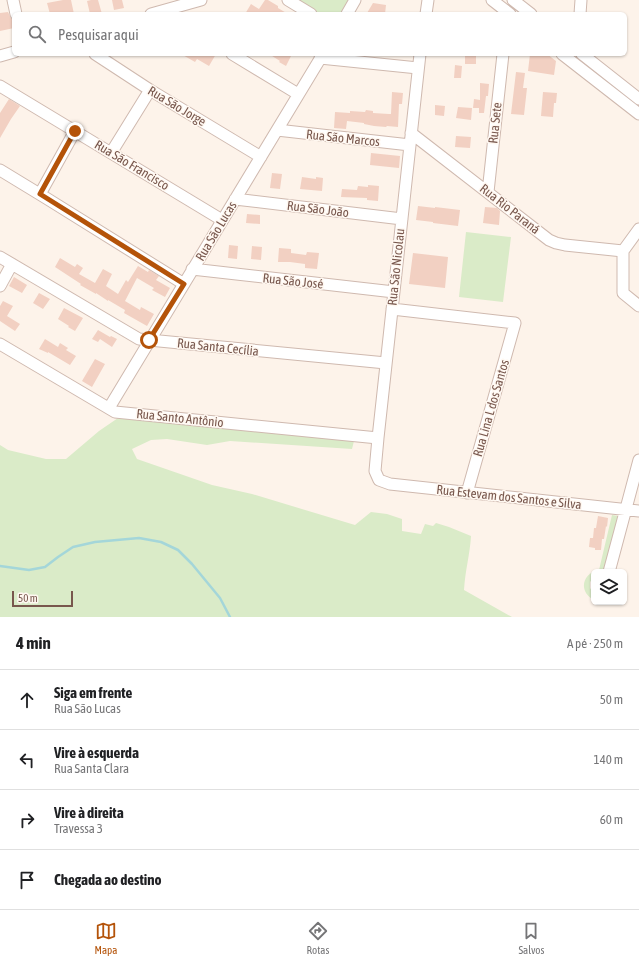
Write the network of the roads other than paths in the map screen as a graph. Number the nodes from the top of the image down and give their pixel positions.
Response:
1 (13, 0) edge
2 (201, 0) edge
3 (288, 0) edge
4 (355, 0) edge
5 (428, 0) edge
6 (492, 0) edge
7 (509, 0) edge
8 (513, 0) edge
9 (581, 0) edge
10 (16, 12) edge
11 (162, 12) edge
12 (308, 12) edge
13 (348, 12) edge
14 (426, 12) edge
15 (507, 12) edge
16 (508, 12) edge
17 (528, 12) edge
18 (580, 12) edge
19 (12, 53) edge
20 (0, 56) edge
21 (98, 56) edge
22 (235, 56) edge
23 (321, 56) edge
24 (420, 56) edge
25 (503, 56) edge
26 (565, 56) edge
27 (585, 56) edge
28 (418, 68) junction
29 (0, 86) edge
30 (150, 90) junction
31 (298, 94) junction
32 (639, 99) edge
33 (639, 114) edge
34 (277, 130) junction
35 (75, 131) junction
36 (411, 133) junction
37 (410, 145) junction
38 (111, 153) junction
39 (261, 157) junction
40 (0, 171) edge
41 (488, 192) junction
42 (40, 194) junction
43 (235, 199) junction
44 (402, 219) junction
45 (222, 220) junction
46 (639, 229) edge
47 (623, 251) junction
48 (0, 257) edge
49 (12, 264) junction
50 (192, 269) junction
51 (184, 284) junction
52 (0, 286) edge
53 (394, 292) junction
54 (639, 306) edge
55 (392, 309) junction
56 (149, 340) junction
57 (0, 344) edge
58 (386, 363) junction
59 (109, 408) junction
60 (378, 438) junction
61 (639, 460) edge
62 (379, 480) joint
63 (467, 492) junction
64 (625, 509) junction
65 (639, 511) edge
66 (610, 569) edge

1 - 10 street
2 - 11 street
3 - 12 street
4 - 13 street
5 - 14 street
6 - 15 street
7 - 16 street
8 - 17 street
9 - 18 street
19 - 20 street
21 - 30 street, Rua São Jorge
22 - 31 street
23 - 28 street
23 - 31 street, Rua São Lucas
24 - 28 street, Rua São Nicolau
25 - 41 street, Rua Sete
26 - 33 street
27 - 32 street
28 - 36 street, Rua São Nicolau
29 - 35 street, Rua São Francisco
30 - 38 street
30 - 39 street, Rua São Jorge
31 - 34 street, Rua São Lucas
34 - 37 street, Rua São Marcos
34 - 39 street, Rua São Lucas
35 - 38 street, Rua São Francisco
35 - 42 street
36 - 37 street, Rua São Nicolau
36 - 41 street, Rua Rio Paraná
37 - 44 street, Rua São Nicolau
38 - 45 street, Rua São Francisco
39 - 43 street, Rua São Lucas
40 - 42 street
41 - 47 street, Rua Rio Paraná
42 - 51 street
43 - 44 street, Rua São João
43 - 45 street, Rua São Lucas
44 - 53 street, Rua São Nicolau
45 - 50 street, Rua São Lucas
46 - 47 street
47 - 54 street
48 - 49 street, Rua Santa Cecília
49 - 52 street
49 - 56 street, Rua Santa Cecília
50 - 51 street, Rua São Lucas
50 - 53 street, Rua São José
51 - 56 street, Rua São Lucas
53 - 55 street, Rua São Nicolau
55 - 58 street, Rua São Nicolau
55 - 63 street, Rua Lina L dos Santos
56 - 58 street, Rua Santa Cecília
56 - 59 street, Rua São Lucas
57 - 59 street, Rua Santo Antônio
58 - 60 street, Rua São Nicolau
59 - 60 street, Rua Santo Antônio
60 - 62 street, Rua São Nicolau
61 - 64 street
62 - 63 street, Rua Estevam dos Santos e Silva
63 - 64 street, Rua Estevam dos Santos e Silva
64 - 65 street, Rua Estevam dos Santos e Silva
64 - 66 street

